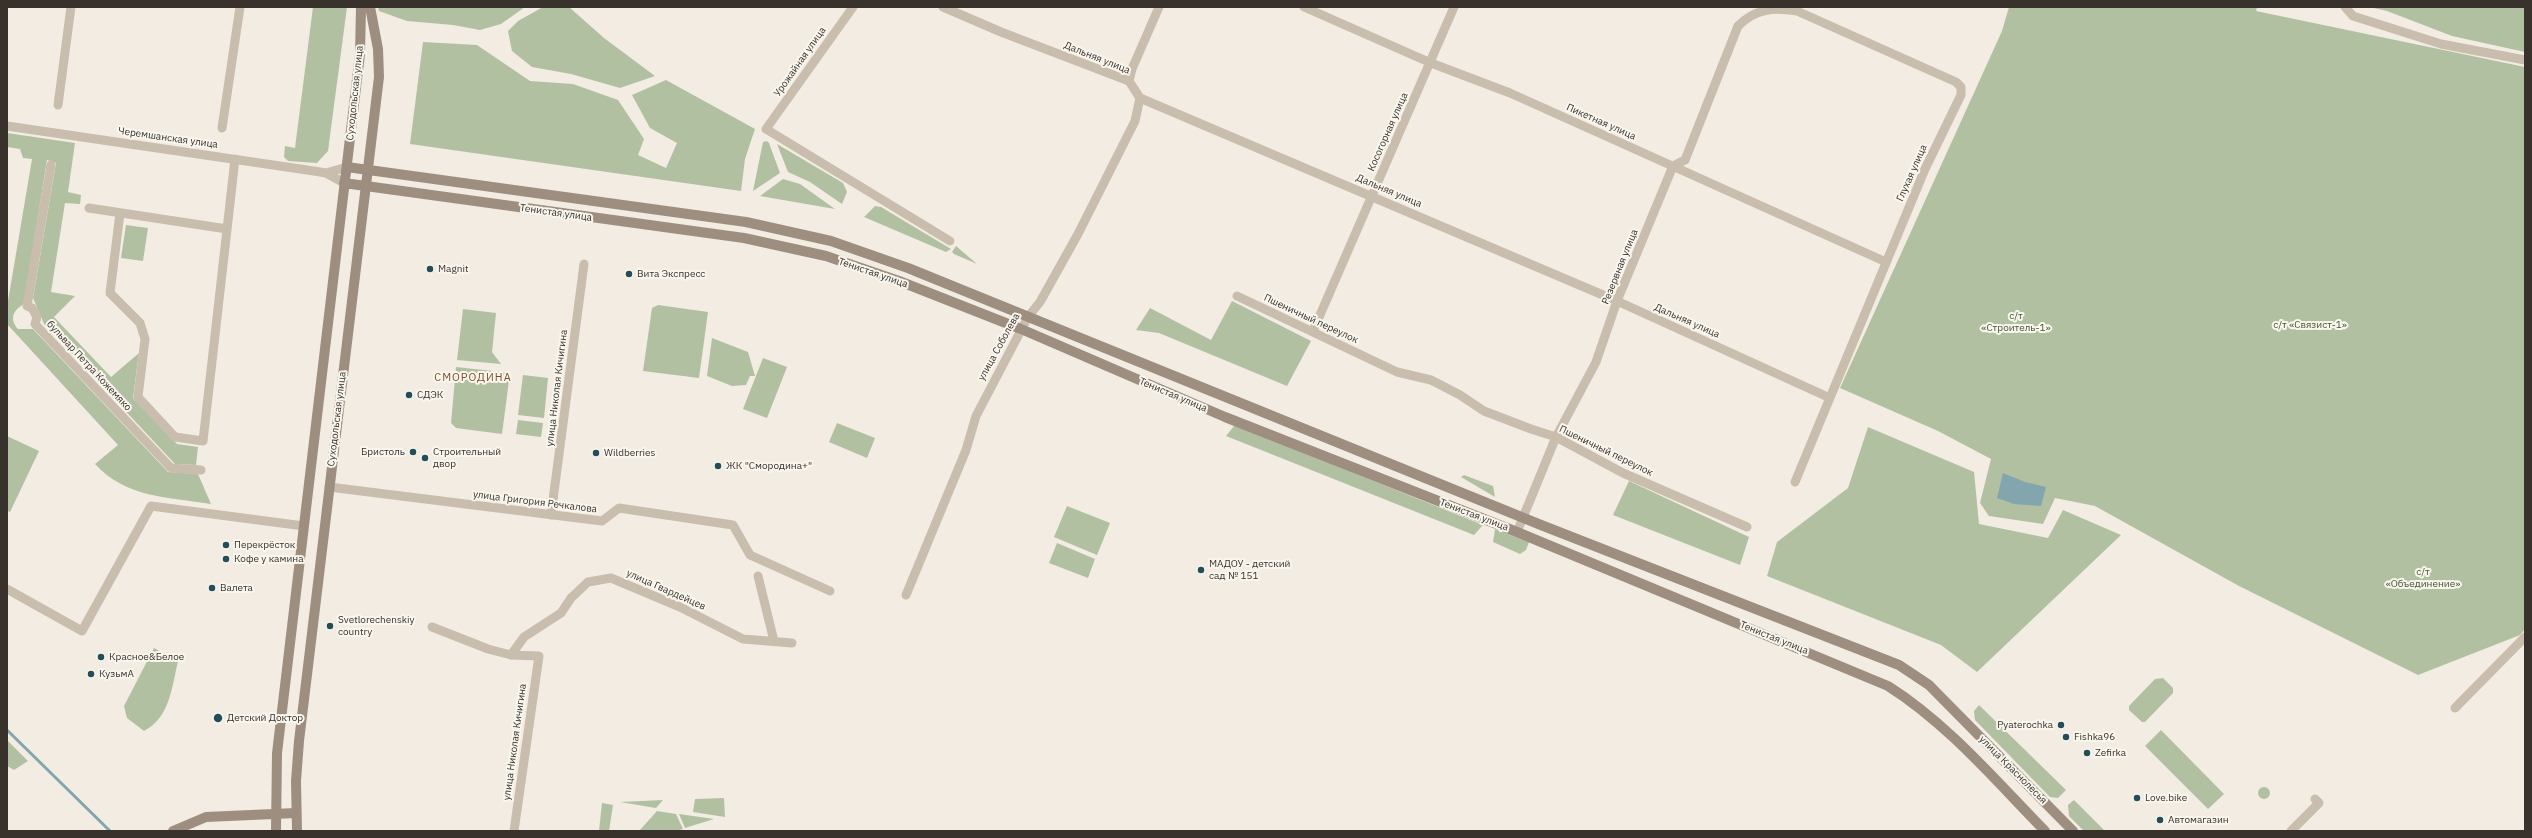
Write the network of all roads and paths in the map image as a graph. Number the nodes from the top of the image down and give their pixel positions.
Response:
1 (71, 7) edge
2 (240, 7) edge
3 (361, 7) edge
4 (370, 7) edge
5 (853, 7) edge
6 (943, 7) edge
7 (1159, 7) edge
8 (1304, 7) edge
9 (1454, 7) edge
10 (2345, 7) edge
11 (1797, 9) edge
12 (1748, 16) joint
13 (2525, 60) edge
14 (1431, 63) junction
15 (1129, 81) junction
16 (1140, 98) junction
17 (58, 105) dead end
18 (7, 126) edge
19 (222, 128) dead end
20 (235, 159) junction
21 (51, 165) dead end
22 (1673, 166) junction
23 (347, 167) junction
24 (367, 170) junction
25 (326, 173) junction
26 (344, 183) junction
27 (364, 186) junction
28 (1372, 196) junction
29 (89, 208) dead end
30 (120, 213) junction
31 (227, 229) junction
32 (950, 241) dead end
33 (1886, 262) junction
34 (584, 264) dead end
35 (1237, 296) dead end
36 (1617, 301) junction
37 (1028, 317) junction
38 (1021, 330) junction
39 (1313, 331) junction
40 (1830, 398) junction
41 (1556, 436) junction
42 (201, 470) dead end
43 (1795, 482) dead end
44 (329, 486) junction
45 (552, 515) junction
46 (1523, 517) junction
47 (304, 526) junction
48 (1747, 527) dead end
49 (1517, 532) junction
50 (758, 576) dead end
51 (7, 588) edge
52 (830, 591) dead end
53 (906, 595) dead end
54 (432, 627) dead end
55 (2525, 637) edge
56 (774, 641) junction
57 (792, 643) dead end
58 (511, 655) junction
59 (2455, 708) dead end
60 (1953, 710) joint
61 (1958, 741) joint
62 (2315, 799) dead end
63 (276, 813) junction
64 (296, 813) junction
65 (174, 831) edge
66 (276, 831) edge
67 (297, 831) edge
68 (514, 831) edge
69 (2045, 831) edge
70 (2073, 831) edge
71 (2291, 831) edge

1 - 17 street
2 - 19 street
3 - 23 main road, Суходольская улица
4 - 24 main road, Суходольская улица
5 - 32 street, Урожайная улица
6 - 15 street, Дальняя улица
7 - 15 street
8 - 14 street, Пикетная улица
9 - 14 street, Косогорная улица
10 - 13 street
11 - 12 street, Глухая улица
11 - 33 street, Глухая улица
12 - 22 street, Резервная улица
14 - 22 street, Пикетная улица
14 - 28 street, Косогорная улица
15 - 16 street, Дальняя улица
16 - 28 street, Дальняя улица
16 - 37 street, улица Соболева
18 - 20 street, Черемшанская улица
20 - 25 street, Черемшанская улица
20 - 31 street
21 - 42 street, бульвар Петра Кожемяко
22 - 33 street, Пикетная улица
22 - 36 street, Резервная улица
23 - 24 main road, Тенистая улица
23 - 25 street, Черемшанская улица
23 - 26 main road, Суходольская улица
24 - 27 main road, Суходольская улица
24 - 37 main road, Тенистая улица
25 - 26 street, Черемшанская улица
26 - 27 main road, Тенистая улица
26 - 47 main road, Суходольская улица
27 - 38 main road, Тенистая улица
27 - 44 main road, Суходольская улица
28 - 36 street, Дальняя улица
28 - 39 street, Косогорная улица
29 - 30 street
30 - 31 street
30 - 31 street
33 - 40 street, Глухая улица
34 - 45 street, улица Николая Кичигина
35 - 39 street, Пшеничный переулок
36 - 40 street, Дальняя улица
36 - 41 street, Резервная улица
37 - 38 street, улица Соболева
37 - 46 main road, Тенистая улица
38 - 49 main road, Тенистая улица
38 - 53 street, улица Соболева
39 - 41 street, Пшеничный переулок
40 - 43 street, Глухая улица
41 - 46 street, Резервная улица
41 - 48 street, Пшеничный переулок
44 - 45 street, улица Григория Речкалова
44 - 64 main road, Суходольская улица
45 - 52 street, улица Григория Речкалова
46 - 49 street, Резервная улица
46 - 60 main road, Тенистая улица
47 - 51 street
47 - 63 main road, Суходольская улица
49 - 61 main road, Тенистая улица
50 - 56 street
54 - 58 street
55 - 59 street
56 - 57 street, улица Гвардейцев
56 - 58 street, улица Гвардейцев
58 - 68 street, улица Николая Кичигина
60 - 70 main road, улица Краснолесья
61 - 69 main road, улица Краснолесья
62 - 71 street
63 - 64 main road
63 - 65 main road
63 - 66 main road, Суходольская улица
64 - 67 main road, Суходольская улица

